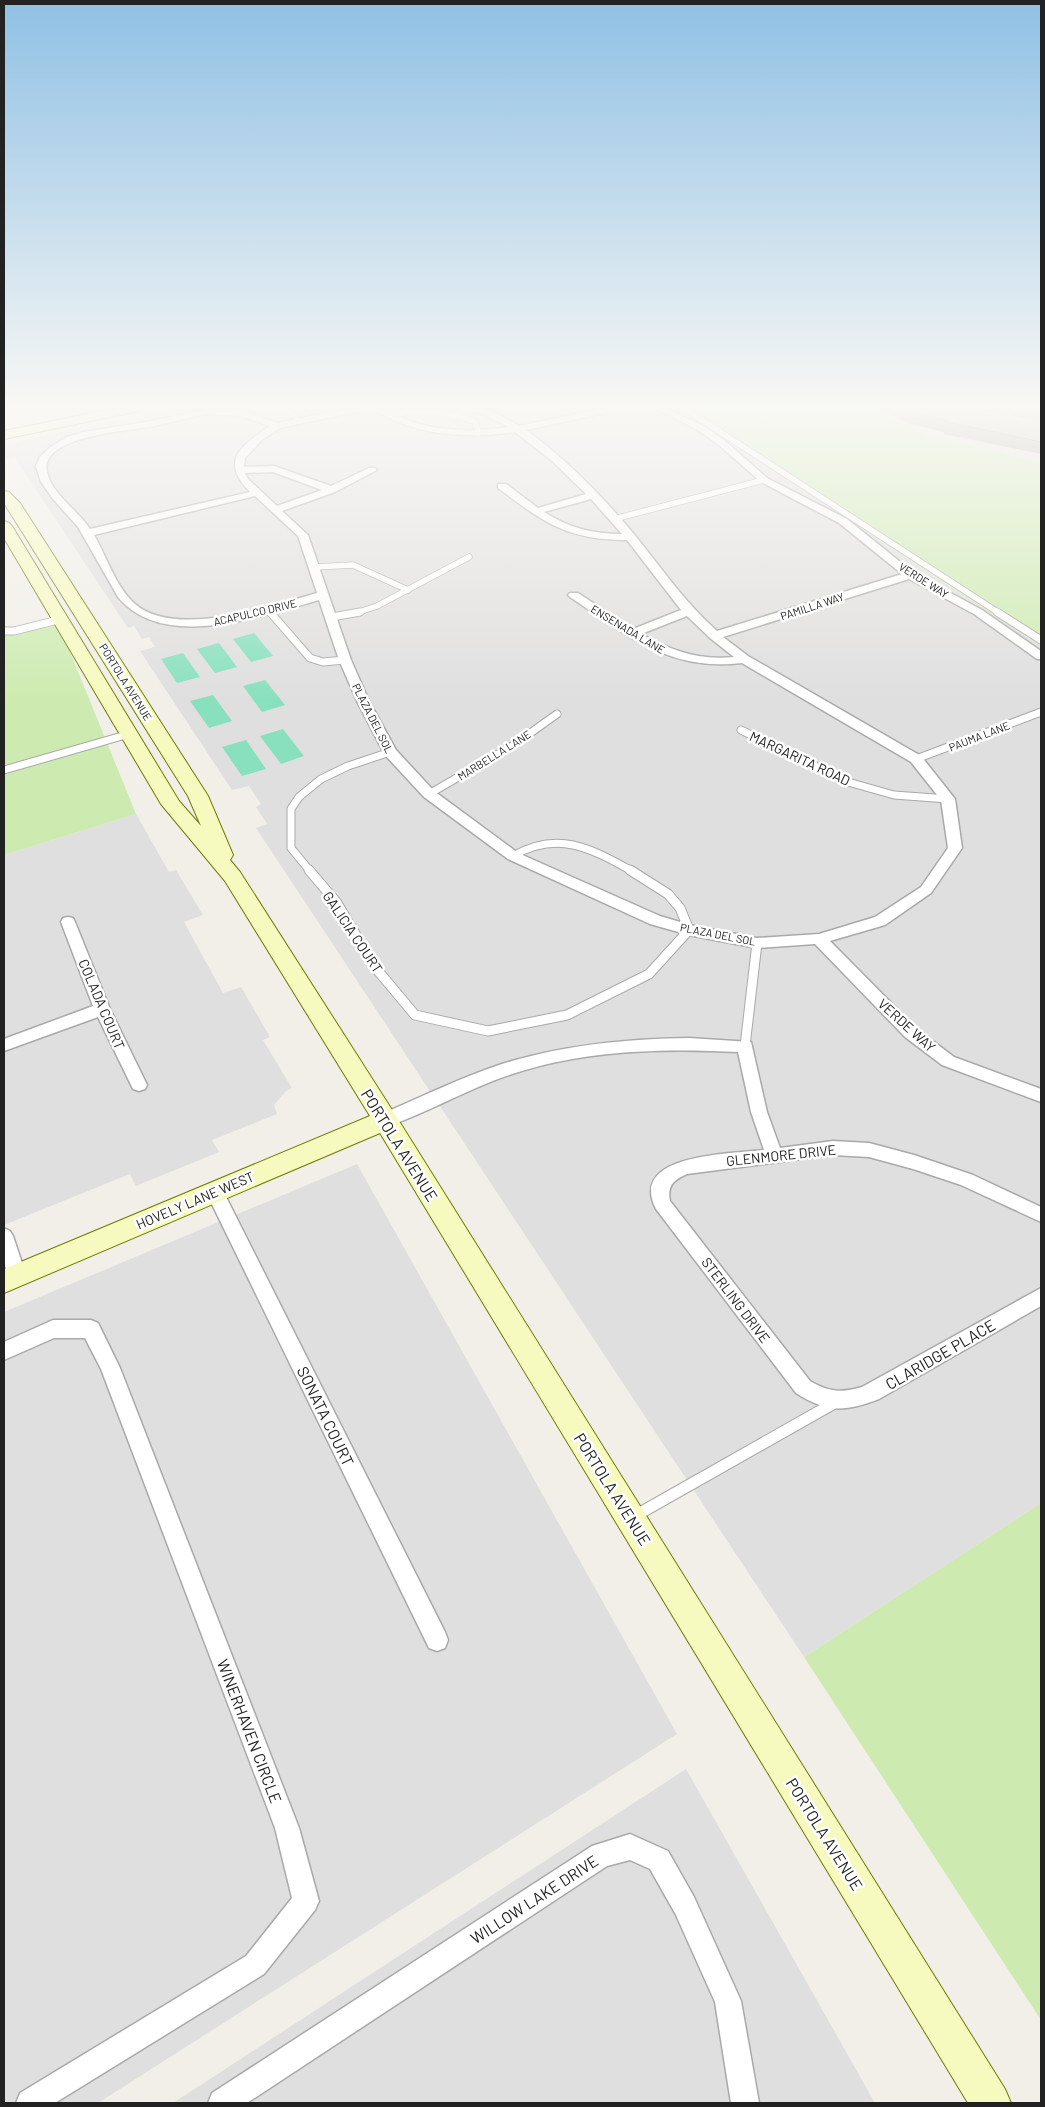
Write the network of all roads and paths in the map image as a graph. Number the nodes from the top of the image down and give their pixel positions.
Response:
1 (14, 505) edge
2 (65, 505) edge
3 (205, 505) edge
4 (272, 505) edge
5 (287, 505) edge
6 (529, 505) edge
7 (560, 505) edge
8 (603, 505) edge
9 (667, 505) edge
10 (813, 505) edge
11 (833, 505) edge
12 (277, 509) junction
13 (538, 512) junction
14 (614, 519) junction
15 (4, 526) edge
16 (88, 533) junction
17 (628, 537) junction
18 (469, 557) dead end
19 (315, 567) junction
20 (910, 574) junction
21 (408, 590) junction
22 (324, 595) junction
23 (574, 595) dead end
24 (269, 610) junction
25 (689, 611) junction
26 (332, 617) junction
27 (62, 619) junction
28 (4, 631) edge
29 (632, 633) junction
30 (714, 636) junction
31 (1041, 640) edge
32 (1041, 656) edge
33 (744, 659) junction
34 (345, 660) junction
35 (115, 665) junction
36 (1041, 712) edge
37 (557, 714) dead end
38 (741, 730) dead end
39 (129, 734) junction
40 (390, 752) junction
41 (916, 760) junction
42 (4, 770) edge
43 (429, 794) junction
44 (948, 798) junction
45 (513, 856) junction
46 (233, 877) junction
47 (68, 922) dead end
48 (689, 930) junction
49 (818, 939) junction
50 (756, 943) junction
51 (102, 1009) junction
52 (4, 1045) edge
53 (745, 1046) junction
54 (140, 1085) dead end
55 (1041, 1096) edge
56 (385, 1120) junction
57 (774, 1155) junction
58 (662, 1181) joint
59 (215, 1192) junction
60 (1041, 1215) edge
61 (4, 1236) edge
62 (10, 1278) edge
63 (1041, 1296) edge
64 (4, 1351) edge
65 (836, 1402) junction
66 (631, 1519) junction
67 (437, 1640) dead end
68 (30, 2103) edge
69 (222, 2103) edge
70 (745, 2103) edge
71 (991, 2103) edge

1 - 35 main road, PORTOLA AVENUE
2 - 16 street, ACAPULCO DRIVE
3 - 16 street
4 - 12 street, PLAZA DEL SOL
5 - 12 street
6 - 13 street
7 - 13 street
8 - 14 street
9 - 14 lane
10 - 20 street, VERDE WAY
11 - 31 lane
12 - 19 street, PLAZA DEL SOL
13 - 17 street
14 - 17 street
15 - 27 main road, PORTOLA AVENUE
16 - 24 street, ACAPULCO DRIVE
17 - 25 street
18 - 21 lane
19 - 21 lane
19 - 22 street, PLAZA DEL SOL
20 - 30 street, PAMILLA WAY
20 - 32 street, VERDE WAY
21 - 26 lane
22 - 24 street, ACAPULCO DRIVE
22 - 26 street, PLAZA DEL SOL
23 - 29 street, ENSENADA LANE
24 - 34 lane
25 - 29 street
25 - 30 street
26 - 34 street, PLAZA DEL SOL
27 - 28 lane
27 - 35 main road
27 - 39 main road, PORTOLA AVENUE
29 - 33 street, ENSENADA LANE
30 - 33 street
33 - 41 street
34 - 40 street, PLAZA DEL SOL
35 - 46 main road, PORTOLA AVENUE
36 - 41 lane, PAUMA LANE
37 - 43 lane, MARBELLA LANE
38 - 44 lane, MARGARITA ROAD
39 - 42 lane
39 - 46 main road, PORTOLA AVENUE
40 - 43 street, PLAZA DEL SOL
40 - 48 lane, GALICIA COURT
41 - 44 street
43 - 45 street, PLAZA DEL SOL
44 - 49 street, PLAZA DEL SOL
45 - 48 street, PLAZA DEL SOL
45 - 48 lane
46 - 56 main road, PORTOLA AVENUE
47 - 51 street, COLADA COURT
48 - 50 street, PLAZA DEL SOL
49 - 50 street, PLAZA DEL SOL
49 - 55 street, VERDE WAY
50 - 53 lane
51 - 52 street
51 - 54 street, COLADA COURT
53 - 56 street
53 - 57 street
56 - 59 main road, HOVELY LANE WEST
56 - 66 main road, PORTOLA AVENUE
57 - 58 street, GLENMORE DRIVE
57 - 60 street, GLENMORE DRIVE
58 - 65 street, STERLING DRIVE
59 - 62 main road, HOVELY LANE WEST
59 - 67 street, SONATA COURT
61 - 62 street
63 - 65 street, CLARIDGE PLACE
64 - 68 street, WINERHAVEN CIRCLE
65 - 66 lane
66 - 71 main road, PORTOLA AVENUE
69 - 70 street, WILLOW LAKE DRIVE

